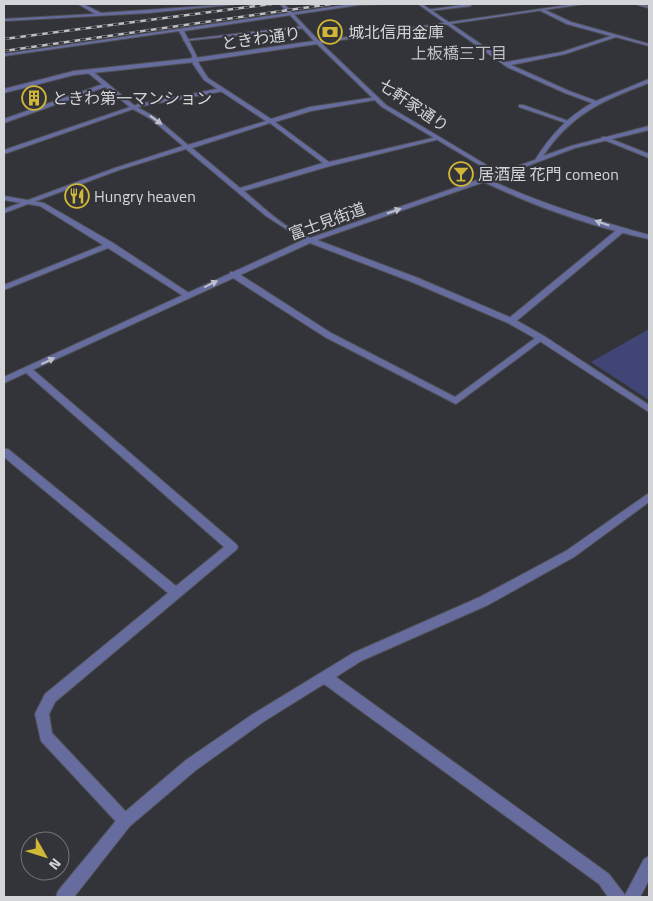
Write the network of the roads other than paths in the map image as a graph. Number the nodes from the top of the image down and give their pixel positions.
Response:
1 (80, 4) edge
2 (165, 4) edge
3 (235, 4) edge
4 (282, 4) edge
5 (384, 4) edge
6 (420, 4) edge
7 (582, 4) edge
8 (640, 4) edge
9 (469, 5) edge
10 (649, 7) edge
11 (175, 10) junction
12 (429, 10) junction
13 (543, 10) junction
14 (292, 14) junction
15 (101, 15) junction
16 (4, 20) edge
17 (449, 24) junction
18 (304, 27) junction
19 (181, 30) junction
20 (616, 36) junction
21 (185, 40) junction
22 (318, 43) junction
23 (649, 45) edge
24 (4, 55) edge
25 (195, 60) junction
26 (507, 64) junction
27 (89, 71) junction
28 (649, 81) edge
29 (106, 86) junction
30 (222, 90) junction
31 (4, 91) edge
32 (375, 98) junction
33 (598, 103) junction
34 (521, 106) dead end
35 (134, 107) junction
36 (4, 121) edge
37 (272, 122) junction
38 (568, 122) junction
39 (649, 128) edge
40 (437, 138) junction
41 (604, 138) junction
42 (188, 146) junction
43 (4, 152) edge
44 (649, 156) edge
45 (537, 160) junction
46 (328, 164) junction
47 (498, 174) junction
48 (484, 179) junction
49 (240, 190) junction
50 (4, 198) edge
51 (26, 203) junction
52 (4, 211) edge
53 (622, 230) junction
54 (649, 237) edge
55 (308, 241) junction
56 (110, 246) junction
57 (233, 274) junction
58 (4, 288) edge
59 (188, 295) junction
60 (511, 322) junction
61 (541, 338) junction
62 (28, 370) junction
63 (4, 380) edge
64 (649, 409) edge
65 (4, 452) edge
66 (649, 497) edge
67 (176, 592) junction
68 (325, 677) junction
69 (125, 821) junction
70 (649, 864) edge
71 (64, 897) edge
72 (618, 897) edge
73 (632, 897) edge

1 - 15 street
2 - 11 street
3 - 11 street
4 - 14 street, 七軒家通り
5 - 14 street
6 - 12 street
7 - 13 street, ときわ通り
8 - 10 street
9 - 12 street
11 - 15 street
12 - 17 street
13 - 17 street, ときわ通り
13 - 20 street
14 - 18 street, 七軒家通り
14 - 19 street
15 - 16 street
17 - 22 street, ときわ通り
17 - 26 street
18 - 21 street
18 - 22 street, 七軒家通り
19 - 21 street
19 - 24 street
20 - 23 street
20 - 26 street
21 - 25 street
22 - 25 street, ときわ通り
22 - 32 street, 七軒家通り
25 - 27 street, ときわ通り
25 - 30 street
26 - 33 street
27 - 29 street
27 - 31 street, ときわ通り
28 - 33 street
29 - 35 street
29 - 36 street
30 - 35 street
30 - 37 street
32 - 37 street
32 - 40 street, 七軒家通り
33 - 38 street
34 - 38 street
35 -> 42 street
35 - 43 street
37 - 42 street
37 - 46 street
38 - 45 street
39 - 41 street, 富士見街道
40 - 46 street
40 - 47 street, 七軒家通り
41 - 44 street
41 - 45 street, 富士見街道
42 - 49 street
42 - 51 street
45 - 47 street, 富士見街道
46 - 49 street
47 - 48 street, 富士見街道
53 -> 48 street
55 -> 48 street, 富士見街道
49 - 55 street
50 - 51 street
51 - 52 street
51 - 56 street
53 - 54 street
53 - 60 street
55 - 57 street, 富士見街道
55 - 60 street
56 - 58 street
56 - 59 street
59 -> 57 street, 富士見街道
57 - 61 street
62 -> 59 street, 富士見街道
60 - 61 street
61 - 64 street
62 - 63 street, 富士見街道
62 - 67 street
65 - 67 street
66 - 68 street
67 - 69 street
68 - 69 street
68 - 72 street
69 - 71 street
70 - 73 street

